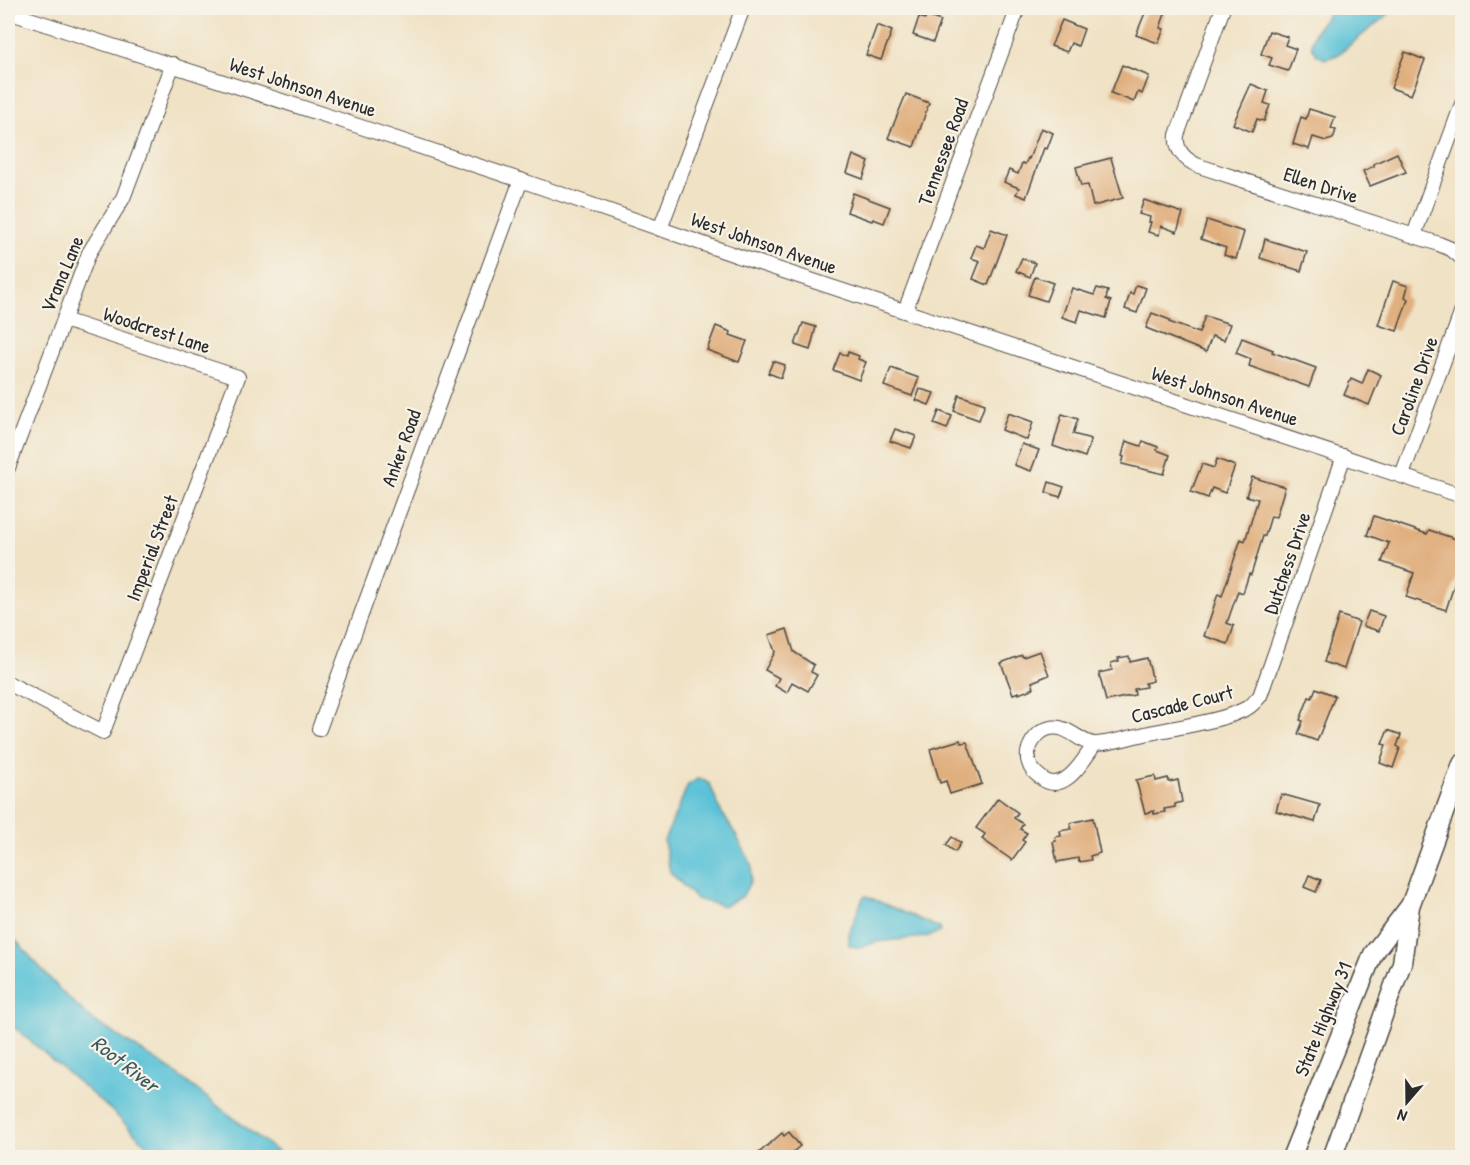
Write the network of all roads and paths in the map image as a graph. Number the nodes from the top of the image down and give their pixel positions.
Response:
1 (743, 8) edge
2 (1018, 8) edge
3 (1223, 8) edge
4 (8, 12) edge
5 (173, 64) junction
6 (1462, 104) edge
7 (521, 180) junction
8 (660, 228) junction
9 (1414, 235) junction
10 (1462, 258) edge
11 (905, 311) junction
12 (1462, 311) edge
13 (64, 320) junction
14 (238, 377) joint
15 (1344, 456) junction
16 (8, 468) edge
17 (1402, 475) junction
18 (1462, 496) edge
19 (1266, 682) joint
20 (8, 683) edge
21 (319, 729) dead end
22 (1094, 745) junction
23 (1462, 764) edge
24 (1410, 906) junction
25 (1291, 1158) edge
26 (1332, 1158) edge

1 - 8 street
2 - 11 street, Tennessee Road
3 - 9 street, Ellen Drive
4 - 5 street, West Johnson Avenue
5 - 7 street, West Johnson Avenue
5 - 13 street, Vrana Lane
6 - 9 street
7 - 8 street, West Johnson Avenue
7 - 21 street, Anker Road
8 - 11 street, West Johnson Avenue
9 - 10 street, Ellen Drive
11 - 15 street, West Johnson Avenue
12 - 17 street, Caroline Drive
13 - 14 street, Woodcrest Lane
13 - 16 street, Vrana Lane
14 - 20 street, Imperial Street
15 - 17 street, West Johnson Avenue
15 - 19 street, Dutchess Drive
17 - 18 street, West Johnson Avenue
19 - 22 street, Cascade Court
22 - 22 street
23 - 24 main road, State Highway 31
24 - 25 main road, State Highway 31
24 - 26 main road, State Highway 31

